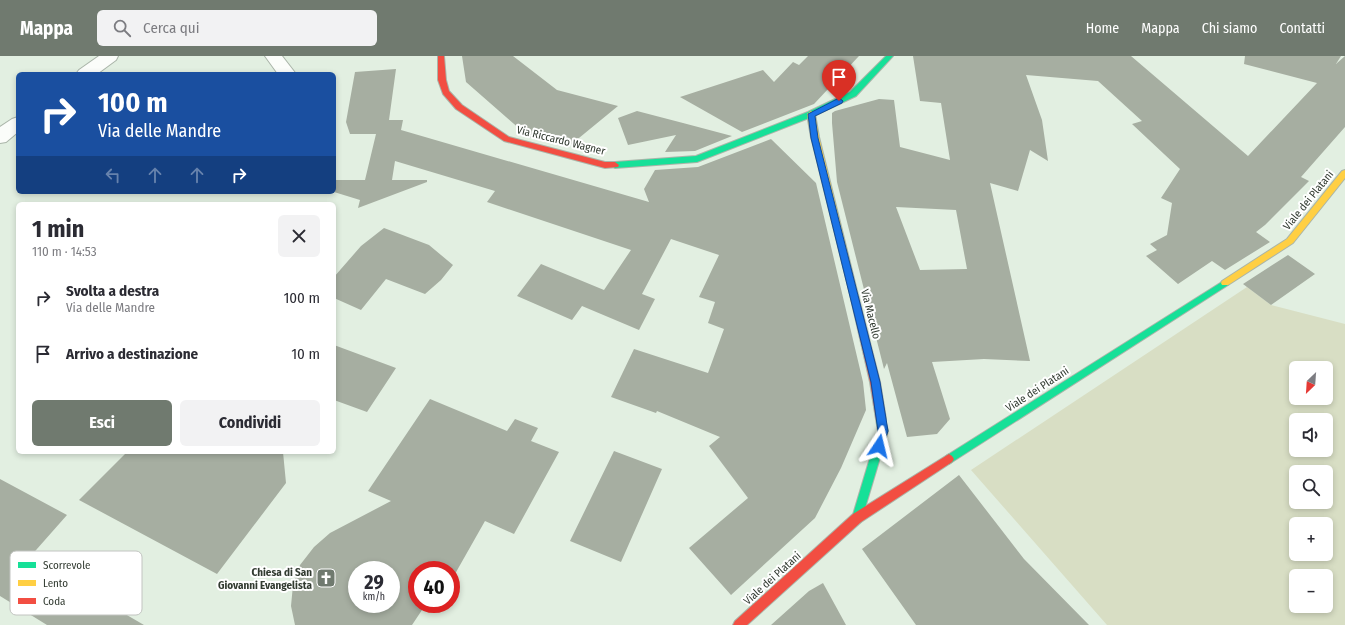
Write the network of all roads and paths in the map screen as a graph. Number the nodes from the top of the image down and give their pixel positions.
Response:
1 (110, 56) edge
2 (273, 56) edge
3 (441, 56) edge
4 (890, 56) edge
5 (88, 72) edge
6 (285, 72) edge
7 (811, 114) junction
8 (16, 125) edge
9 (0, 137) edge
10 (1345, 174) edge
11 (857, 518) junction
12 (739, 625) edge

1 - 5 street
2 - 6 street
3 - 7 street, Via Riccardo Wagner
4 - 7 street, Via Riccardo Wagner
7 - 11 street, Via Macello
8 - 9 street
10 - 11 street, Viale dei Platani
11 - 12 street, Viale dei Platani

